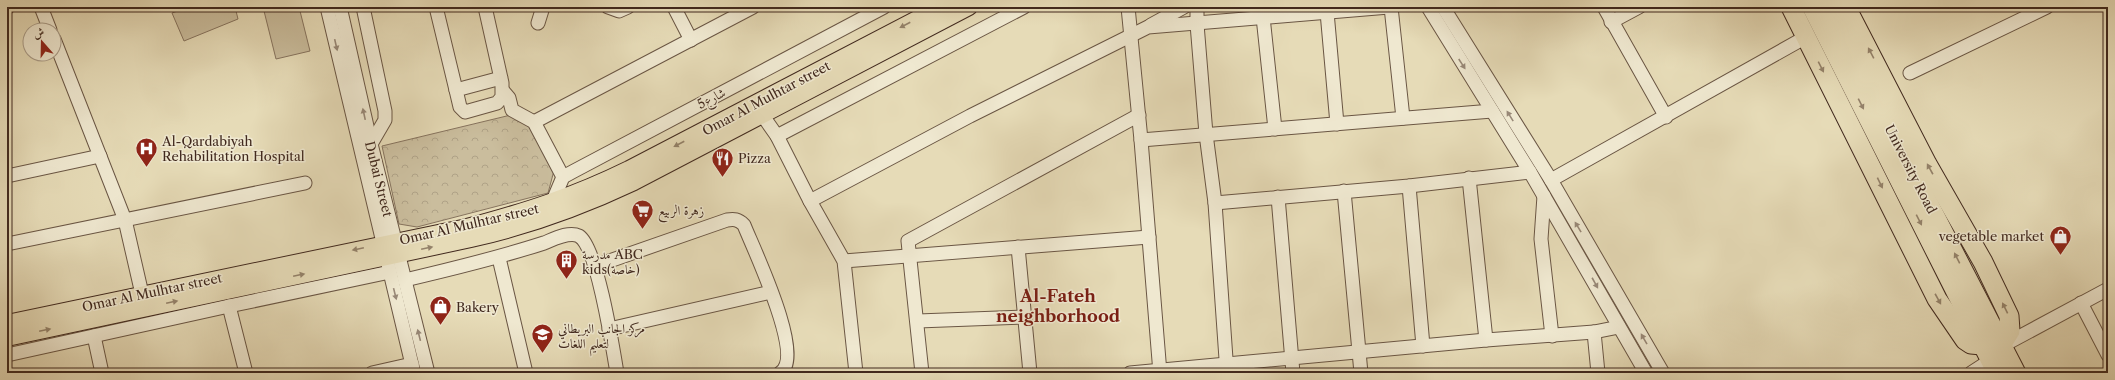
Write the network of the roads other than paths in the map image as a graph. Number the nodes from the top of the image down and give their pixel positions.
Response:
1 (42, 7) edge
2 (328, 7) edge
3 (340, 7) edge
4 (363, 7) edge
5 (436, 7) edge
6 (485, 7) edge
7 (543, 7) edge
8 (608, 7) edge
9 (628, 7) edge
10 (674, 7) edge
11 (753, 7) edge
12 (884, 7) edge
13 (940, 7) edge
14 (969, 7) edge
15 (1024, 7) edge
16 (1128, 7) edge
17 (1184, 7) edge
18 (1197, 7) edge
19 (1390, 7) edge
20 (1428, 7) edge
21 (1443, 7) edge
22 (1604, 7) edge
23 (1638, 7) edge
24 (1791, 7) edge
25 (1812, 7) edge
26 (2048, 7) edge
27 (1840, 9) edge
28 (1327, 12) junction
29 (1263, 17) junction
30 (47, 22) edge
31 (1612, 22) junction
32 (538, 23) dead end
33 (1196, 24) junction
34 (1148, 27) junction
35 (1130, 35) junction
36 (1806, 37) junction
37 (691, 40) junction
38 (1458, 46) junction
39 (62, 59) edge
40 (1910, 73) dead end
41 (501, 78) junction
42 (456, 90) junction
43 (504, 91) junction
44 (1492, 111) junction
45 (1139, 115) junction
46 (763, 116) junction
47 (1666, 117) junction
48 (1403, 118) junction
49 (534, 122) junction
50 (1337, 124) junction
51 (1275, 129) junction
52 (1206, 134) junction
53 (777, 136) junction
54 (1141, 140) junction
55 (370, 144) junction
56 (100, 156) junction
57 (1530, 172) junction
58 (7, 176) edge
59 (563, 177) junction
60 (1469, 178) junction
61 (1551, 180) junction
62 (305, 183) dead end
63 (1409, 186) junction
64 (1344, 191) junction
65 (1544, 196) junction
66 (1278, 198) junction
67 (810, 201) junction
68 (552, 203) junction
69 (1215, 203) junction
70 (125, 220) junction
71 (1149, 237) junction
72 (7, 244) edge
73 (1018, 247) junction
74 (390, 249) junction
75 (1595, 255) junction
76 (911, 256) junction
77 (499, 258) junction
78 (844, 261) junction
79 (1583, 262) junction
80 (595, 266) junction
81 (390, 272) junction
82 (406, 280) junction
83 (2108, 289) edge
84 (772, 292) junction
85 (142, 294) junction
86 (2081, 302) junction
87 (229, 306) junction
88 (1025, 317) junction
89 (918, 321) junction
90 (7, 323) edge
91 (1619, 327) junction
92 (609, 329) junction
93 (1594, 332) junction
94 (94, 336) junction
95 (1552, 336) junction
96 (7, 338) edge
97 (1486, 340) junction
98 (1423, 346) junction
99 (1358, 352) junction
100 (1993, 353) edge
101 (7, 355) edge
102 (2108, 355) edge
103 (1292, 358) junction
104 (413, 368) edge
105 (1226, 369) edge
106 (1160, 372) edge
107 (102, 373) edge
108 (246, 373) edge
109 (372, 373) edge
110 (428, 373) edge
111 (526, 373) edge
112 (617, 373) edge
113 (780, 373) edge
114 (856, 373) edge
115 (922, 373) edge
116 (1030, 373) edge
117 (1130, 373) edge
118 (1293, 373) edge
119 (1361, 373) edge
120 (1598, 373) edge
121 (1646, 373) edge
122 (1664, 373) edge
123 (1971, 373) edge
124 (2016, 373) edge

1 - 30 street
2 -> 74 street, Dubai Street
55 -> 3 street, Dubai Street
4 - 55 street
5 - 42 street
6 - 41 street
7 - 32 street
8 - 9 street
10 - 37 street
11 - 37 street
12 - 59 street, شارع5
13 -> 68 main road, Omar Al Mulhtar street
14 - 46 main road
15 - 53 street
16 - 35 street
17 - 34 street
18 - 33 street
19 - 28 street
19 - 48 street
20 - 38 street
21 - 38 street
22 - 31 street
23 - 31 street
24 - 36 highway
25 -> 100 highway
26 - 40 street
100 -> 27 highway
28 - 29 street
28 - 50 street
29 - 33 street
29 - 51 street
31 - 47 street
33 - 34 street
33 - 52 street
34 - 35 street
35 - 45 street
35 - 67 street
36 - 47 street
36 -> 100 highway
37 - 49 street
38 -> 44 street
61 -> 38 street
39 - 56 street
41 - 42 street
41 - 43 street
42 - 43 street
43 - 49 street
44 - 48 street
44 - 57 street
45 - 54 street
45 - 76 street
46 - 53 street
74 -> 46 main road
47 - 61 street
48 - 50 street
49 - 59 street
50 - 51 street
51 - 52 street
52 - 54 street
52 - 69 street
53 - 67 street
54 - 71 street
55 - 74 street, Dubai Street
56 - 58 street
56 - 70 street
57 - 60 street
57 - 65 street
59 - 68 street
60 - 63 street
60 - 97 street
75 -> 61 street
62 - 70 street
63 - 64 street
63 - 98 street
64 - 66 street
64 - 99 street
65 - 79 street
65 - 95 street
66 - 69 street
66 - 103 street
67 - 78 street
68 - 74 main road, Omar Al Mulhtar street
69 - 105 street
70 - 72 street
70 - 85 street
71 - 73 street
71 - 106 street
73 - 76 street
73 - 88 street
74 - 81 street, Dubai Street
74 - 82 street, Dubai Street
74 -> 85 main road, Omar Al Mulhtar street
96 -> 74 main road
75 - 79 street
122 -> 75 street
76 - 78 street
76 - 89 street
77 - 80 street
77 - 82 street
77 - 111 street
78 - 114 street
79 -> 91 street
80 - 84 street
80 - 92 street
81 - 87 street
81 -> 104 street, Dubai Street
110 -> 82 street, Dubai Street
83 - 86 street
84 - 92 street
84 - 113 street
85 - 90 main road, Omar Al Mulhtar street
86 - 100 street
86 - 102 street
87 - 94 street
87 - 108 street
88 - 89 street
88 - 116 street
89 - 115 street
91 - 93 street
91 - 121 street
92 - 112 street
93 - 95 street
93 - 120 street
94 - 101 street
94 - 107 street
95 - 97 street
97 - 98 street
98 - 99 street
99 - 103 street
99 - 119 street
100 - 123 street
100 - 124 highway
103 - 105 street
103 - 118 street
104 - 109 street
105 - 106 street
106 - 117 street

